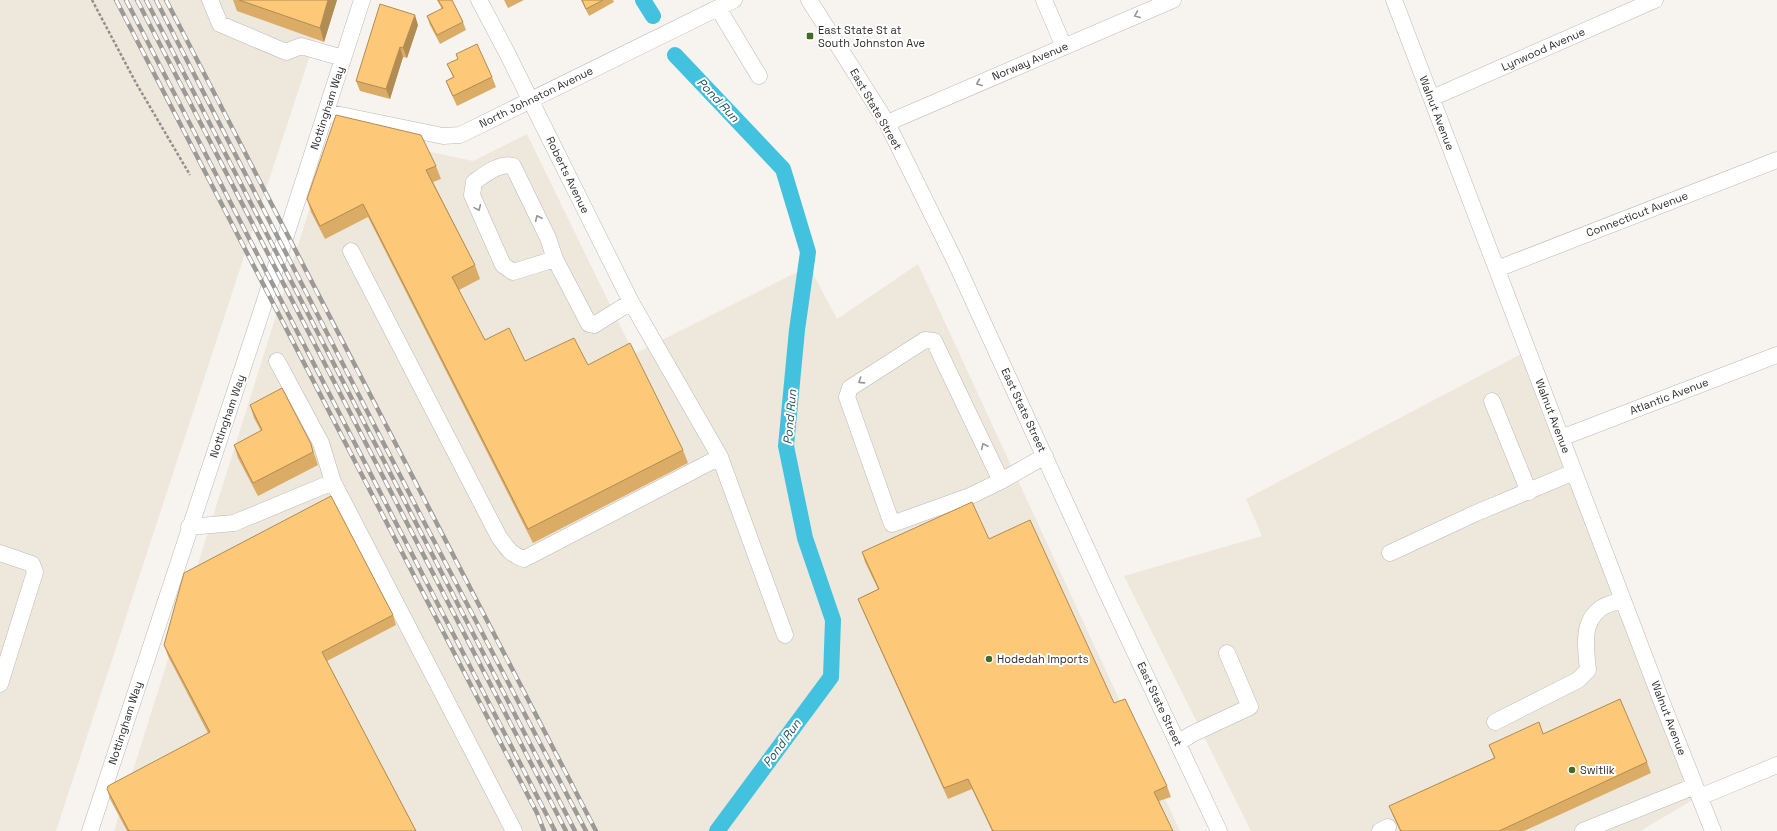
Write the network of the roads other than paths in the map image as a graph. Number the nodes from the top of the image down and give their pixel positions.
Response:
1 (210, 0) edge
2 (362, 0) edge
3 (479, 0) edge
4 (734, 0) edge
5 (809, 0) edge
6 (1044, 0) edge
7 (1173, 0) edge
8 (1394, 0) edge
9 (1655, 0) edge
10 (718, 8) junction
11 (1064, 47) junction
12 (344, 58) junction
13 (759, 76) dead end
14 (1432, 98) junction
15 (531, 100) junction
16 (326, 112) junction
17 (887, 123) junction
18 (1777, 160) edge
19 (350, 251) dead end
20 (554, 257) junction
21 (1497, 269) junction
22 (631, 302) junction
23 (1777, 355) edge
24 (276, 361) dead end
25 (1492, 401) dead end
26 (1561, 438) junction
27 (1045, 456) junction
28 (720, 457) junction
29 (1574, 472) junction
30 (1001, 481) junction
31 (332, 482) junction
32 (1529, 492) junction
33 (189, 526) junction
34 (0, 553) edge
35 (1390, 554) dead end
36 (1623, 600) junction
37 (785, 636) dead end
38 (1227, 652) dead end
39 (0, 684) edge
40 (1495, 722) dead end
41 (1178, 744) junction
42 (1777, 765) edge
43 (1697, 791) junction
44 (1602, 827) edge
45 (90, 831) edge
46 (514, 831) edge
47 (1219, 831) edge
48 (1583, 831) edge
49 (1713, 831) edge

1 - 12 street
2 - 12 street, Nottingham Way
3 - 15 street, Roberts Avenue
4 - 10 street, North Johnston Avenue
5 - 17 street, East State Street
6 - 11 street
7 -> 11 street, Norway Avenue
8 - 14 street, Walnut Avenue
9 - 14 street, Lynwood Avenue
10 - 13 street
10 - 15 street, North Johnston Avenue
11 -> 17 street, Norway Avenue
12 - 16 street, Nottingham Way
14 - 21 street, Walnut Avenue
15 - 16 street, North Johnston Avenue
15 - 22 street, Roberts Avenue
16 - 33 street, Nottingham Way
17 - 27 street, East State Street
18 - 21 street, Connecticut Avenue
19 - 28 street
20 -> 20 street
20 - 22 street
21 - 26 street, Walnut Avenue
22 - 28 street, Roberts Avenue
23 - 26 street, Atlantic Avenue
24 - 31 street
25 - 32 street
26 - 29 street, Walnut Avenue
27 - 30 street
27 - 41 street, East State Street
28 - 37 street, Roberts Avenue
29 - 32 street
29 - 36 street, Walnut Avenue
30 -> 30 street
31 - 33 street
31 - 46 street
32 - 35 street
33 - 45 street, Nottingham Way
34 - 39 street
36 - 40 street
36 - 43 street, Walnut Avenue
38 - 41 street
41 - 47 street, East State Street
42 - 43 street
43 - 44 street
43 - 49 street, Walnut Avenue
44 - 48 street

